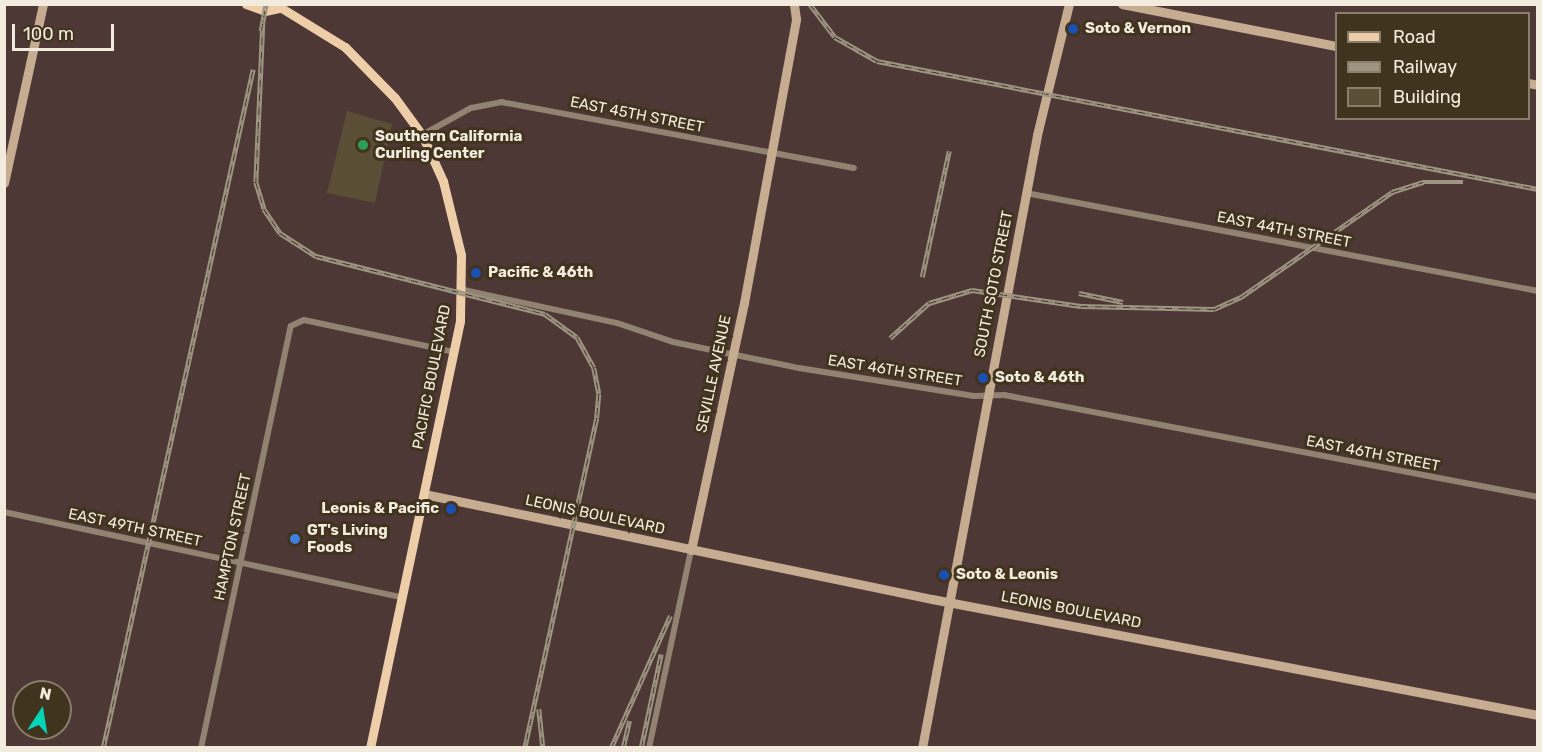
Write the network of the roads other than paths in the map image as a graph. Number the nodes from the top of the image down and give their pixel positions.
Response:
1 (43, 4) edge
2 (246, 4) edge
3 (794, 4) edge
4 (1068, 4) edge
5 (1122, 4) edge
6 (277, 6) edge
7 (1335, 46) edge
8 (422, 135) junction
9 (771, 152) junction
10 (854, 168) dead end
11 (4, 183) edge
12 (1026, 193) junction
13 (464, 290) junction
14 (1538, 291) edge
15 (454, 352) junction
16 (734, 355) junction
17 (988, 396) junction
18 (424, 494) junction
19 (1538, 497) edge
20 (4, 512) edge
21 (691, 550) junction
22 (240, 562) junction
23 (402, 597) junction
24 (949, 602) junction
25 (1538, 715) edge
26 (201, 747) edge
27 (370, 747) edge
28 (649, 747) edge
29 (922, 747) edge

1 - 11 main road
2 - 6 main road, PACIFIC BOULEVARD
3 - 9 main road, SEVILLE AVENUE
4 - 12 main road, SOUTH SOTO STREET
5 - 7 main road
6 - 8 main road, PACIFIC BOULEVARD
8 - 9 street, EAST 45TH STREET
8 - 13 main road, PACIFIC BOULEVARD
9 - 10 street, EAST 45TH STREET
9 - 16 main road, SEVILLE AVENUE
12 - 14 street, EAST 44TH STREET
12 - 17 main road, SOUTH SOTO STREET
13 - 15 main road, PACIFIC BOULEVARD
13 - 16 street, EAST 46TH STREET
15 - 18 main road, PACIFIC BOULEVARD
15 - 22 street, HAMPTON STREET
16 - 17 street, EAST 46TH STREET
16 - 21 main road, SEVILLE AVENUE
17 - 19 street, EAST 46TH STREET
17 - 24 main road, SOUTH SOTO STREET
18 - 21 main road, LEONIS BOULEVARD
18 - 23 main road, PACIFIC BOULEVARD
20 - 22 street, EAST 49TH STREET
21 - 24 main road, LEONIS BOULEVARD
21 - 28 street, SEVILLE AVENUE
22 - 23 street, EAST 49TH STREET
22 - 26 street, HAMPTON STREET
23 - 27 main road, PACIFIC BOULEVARD
24 - 25 main road, LEONIS BOULEVARD
24 - 29 main road, SOUTH SOTO STREET

